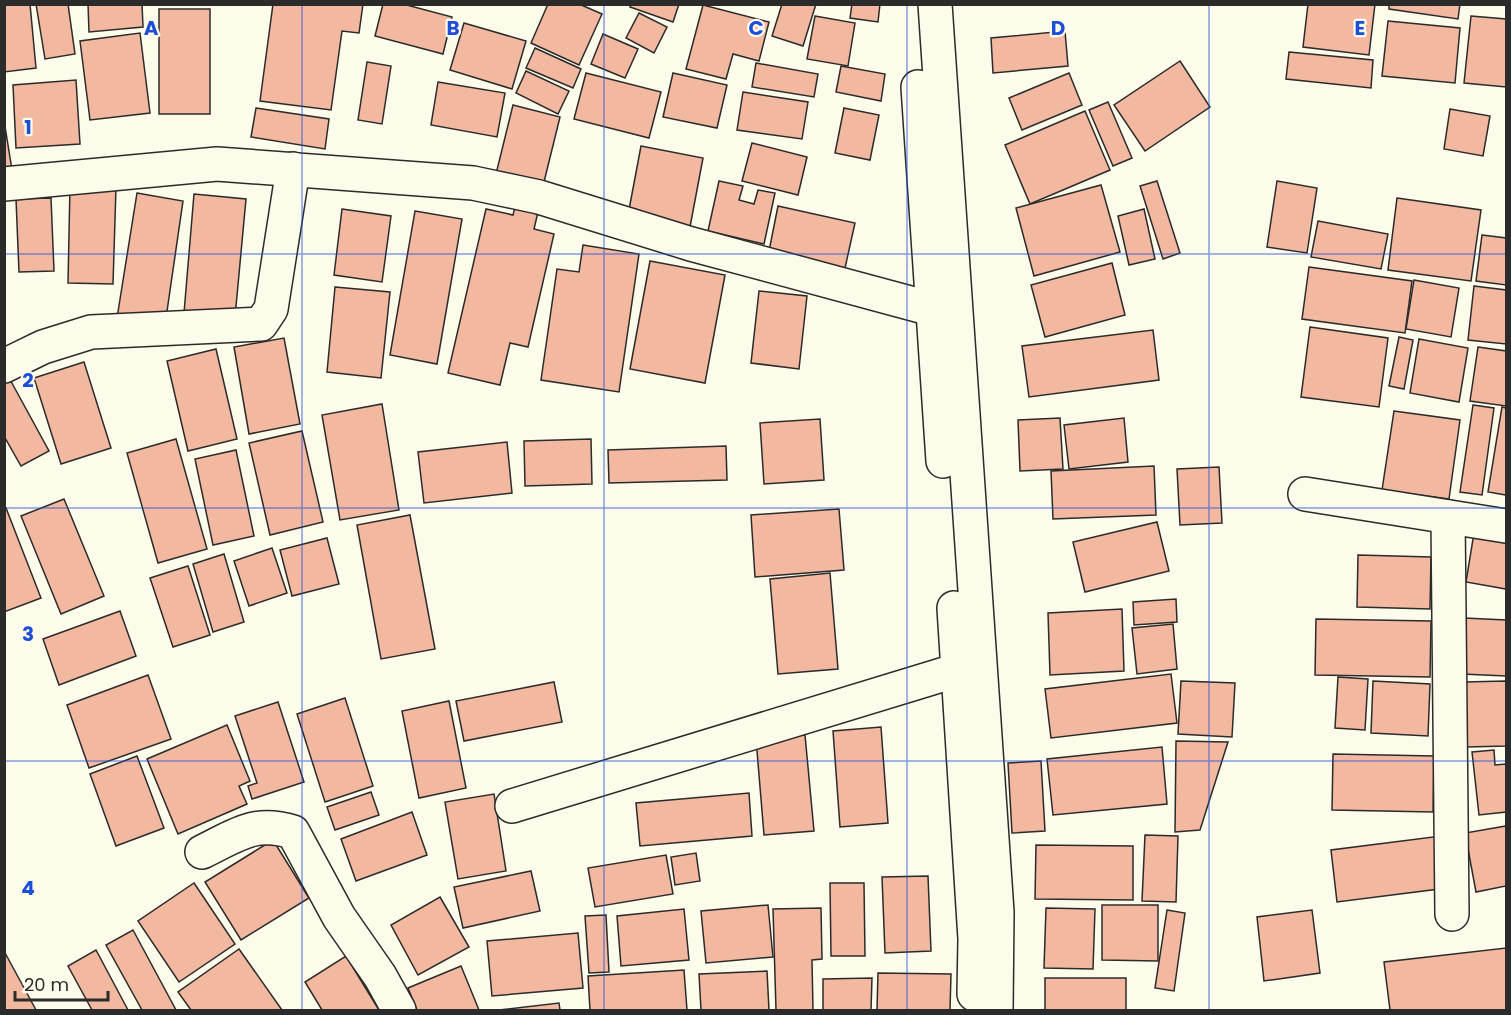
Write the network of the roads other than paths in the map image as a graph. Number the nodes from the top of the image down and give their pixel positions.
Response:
1 (913, 4) edge
2 (935, 4) edge
3 (293, 170) junction
4 (4, 184) edge
5 (932, 309) junction
6 (4, 366) edge
7 (1305, 494) dead end
8 (1448, 517) junction
9 (1506, 526) edge
10 (958, 670) junction
11 (512, 806) dead end
12 (202, 852) dead end
13 (1452, 914) dead end
14 (399, 1011) edge
15 (973, 1011) edge
16 (996, 1011) edge

1 - 5 street
2 - 16 street
3 - 4 street
3 - 5 street
3 - 6 street
5 - 10 street
7 - 8 street
8 - 9 street
8 - 13 street
10 - 11 street
10 - 15 street
12 - 14 street

